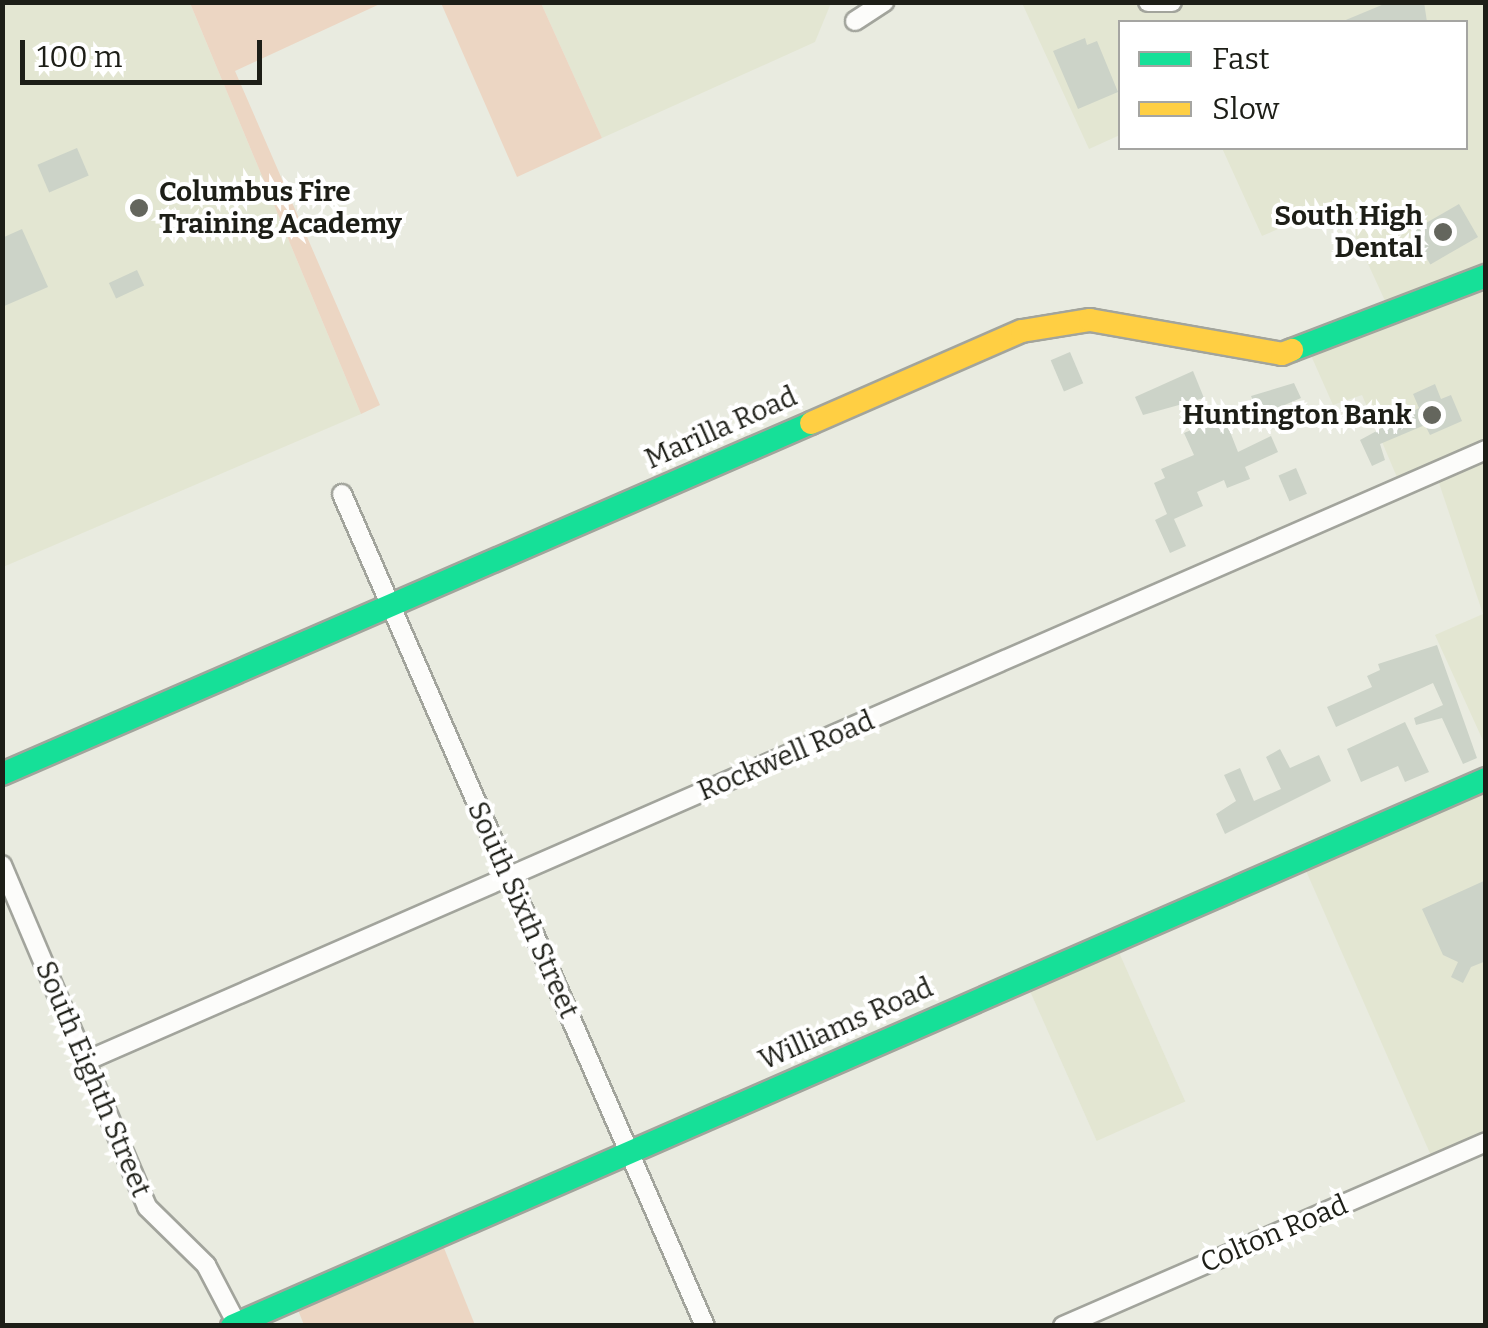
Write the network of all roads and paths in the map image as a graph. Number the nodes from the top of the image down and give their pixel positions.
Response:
1 (884, 2) edge
2 (1148, 2) edge
3 (1172, 2) edge
4 (855, 21) dead end
5 (1486, 276) edge
6 (1486, 450) edge
7 (342, 494) dead end
8 (390, 604) junction
9 (2, 774) edge
10 (1486, 779) edge
11 (2, 865) edge
12 (509, 877) junction
13 (86, 1062) junction
14 (1486, 1142) edge
15 (628, 1151) junction
16 (236, 1325) edge
17 (704, 1326) edge
18 (1062, 1326) edge

1 - 4 street
2 - 3 street
5 - 8 street, Marilla Road
6 - 12 street, Rockwell Road
7 - 8 street, South Sixth Street
8 - 9 street, Marilla Road
8 - 12 street, South Sixth Street
10 - 15 street, Williams Road
11 - 13 street, South Eighth Street
12 - 13 street, Rockwell Road
12 - 15 street, South Sixth Street
13 - 16 street, South Eighth Street
14 - 18 street, Colton Road
15 - 16 street, Williams Road
15 - 17 street, South Sixth Street

